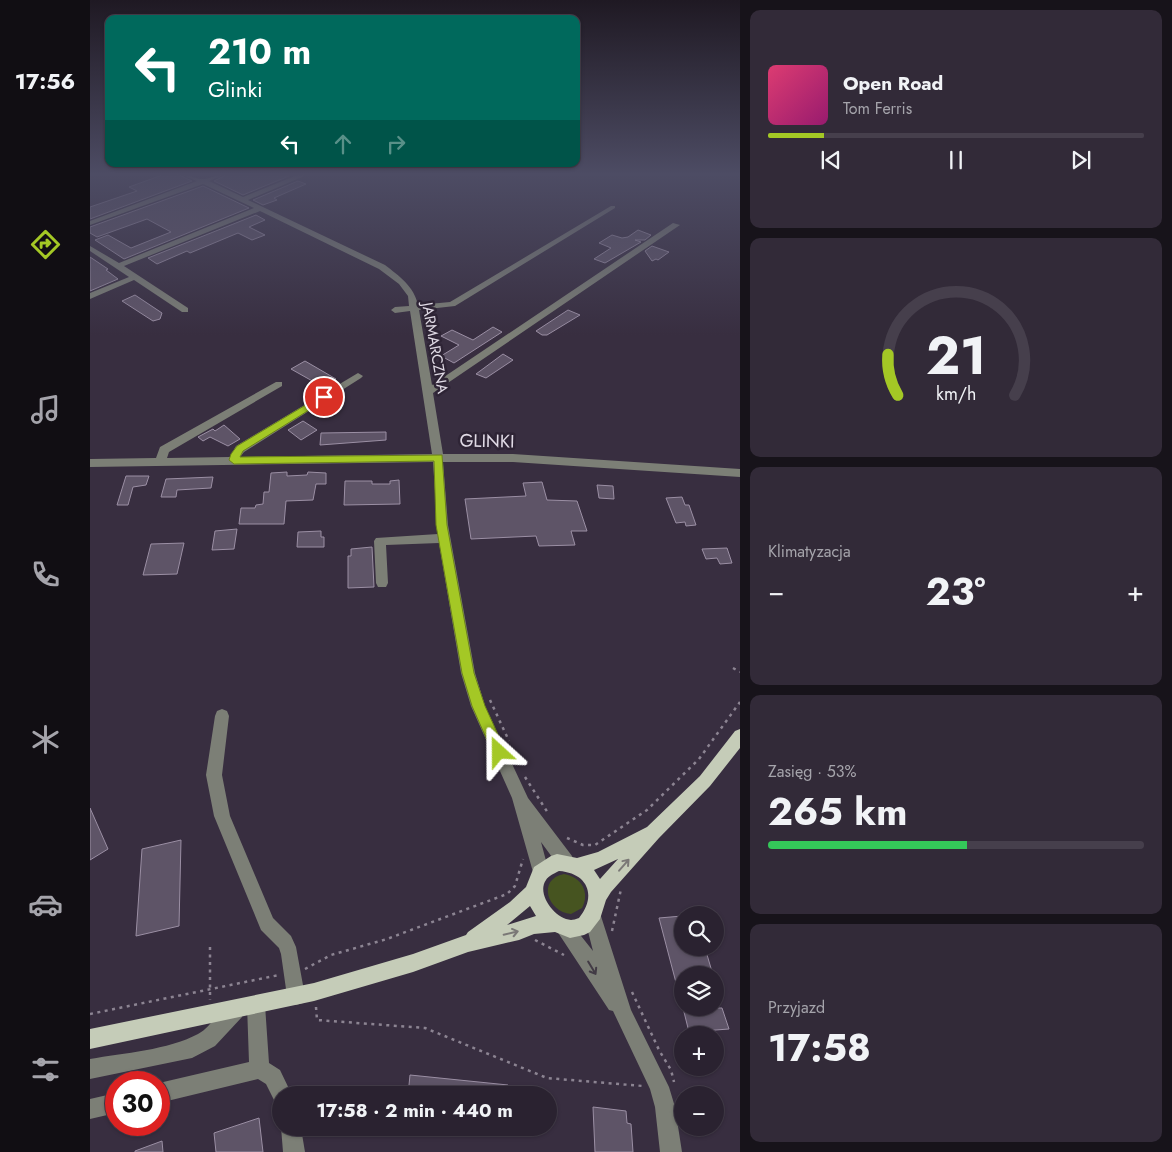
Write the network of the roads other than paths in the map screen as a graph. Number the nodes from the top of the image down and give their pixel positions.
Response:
1 (212, 228) edge
2 (300, 228) edge
3 (579, 228) edge
4 (672, 228) edge
5 (90, 248) edge
6 (118, 266) junction
7 (135, 277) junction
8 (90, 296) edge
9 (415, 308) junction
10 (185, 310) dead end
11 (394, 310) dead end
12 (358, 376) dead end
13 (279, 384) dead end
14 (428, 392) junction
15 (439, 458) junction
16 (234, 460) junction
17 (160, 462) junction
18 (90, 463) edge
19 (740, 473) edge
20 (444, 538) junction
21 (382, 583) dead end
22 (222, 716) dead end
23 (740, 736) edge
24 (653, 832) junction
25 (542, 844) junction
26 (572, 864) junction
27 (541, 872) junction
28 (534, 891) junction
29 (595, 907) junction
30 (559, 926) junction
31 (468, 943) junction
32 (305, 994) junction
33 (256, 1005) junction
34 (235, 1010) junction
35 (623, 1013) junction
36 (90, 1039) edge
37 (90, 1069) edge
38 (259, 1069) junction
39 (278, 1086) edge
40 (170, 1090) edge
41 (105, 1106) edge
42 (90, 1109) edge
43 (292, 1136) edge
44 (294, 1152) edge
45 (671, 1152) edge

1 - 6 street
2 - 9 street, JARMARCZNA
3 - 9 street
4 - 14 street
5 - 6 street
6 - 7 street
7 - 8 street
7 - 10 street
9 - 11 street
9 - 14 street, JARMARCZNA
12 - 16 street
13 - 17 street
14 - 15 street, JARMARCZNA
15 - 16 street, GLINKI
15 - 19 street, GLINKI
15 - 20 street, JARMARCZNA
16 - 17 street, GLINKI
17 - 18 street, GLINKI
20 - 21 street
20 - 25 street, JARMARCZNA
22 - 32 street
23 - 24 main road
24 - 26 main road
29 -> 24 main road
25 - 26 street
25 - 27 street, JARMARCZNA
26 - 27 main road
26 - 29 main road
27 - 28 main road
28 - 30 main road
28 - 31 main road
29 - 30 main road
29 - 35 street
31 -> 30 main road
30 -> 35 street
31 - 32 main road
32 - 33 main road
33 - 34 main road
33 - 38 street
34 - 36 main road
34 - 37 street
35 - 45 street
38 - 39 street
38 - 40 street
41 - 42 street
43 - 44 street

